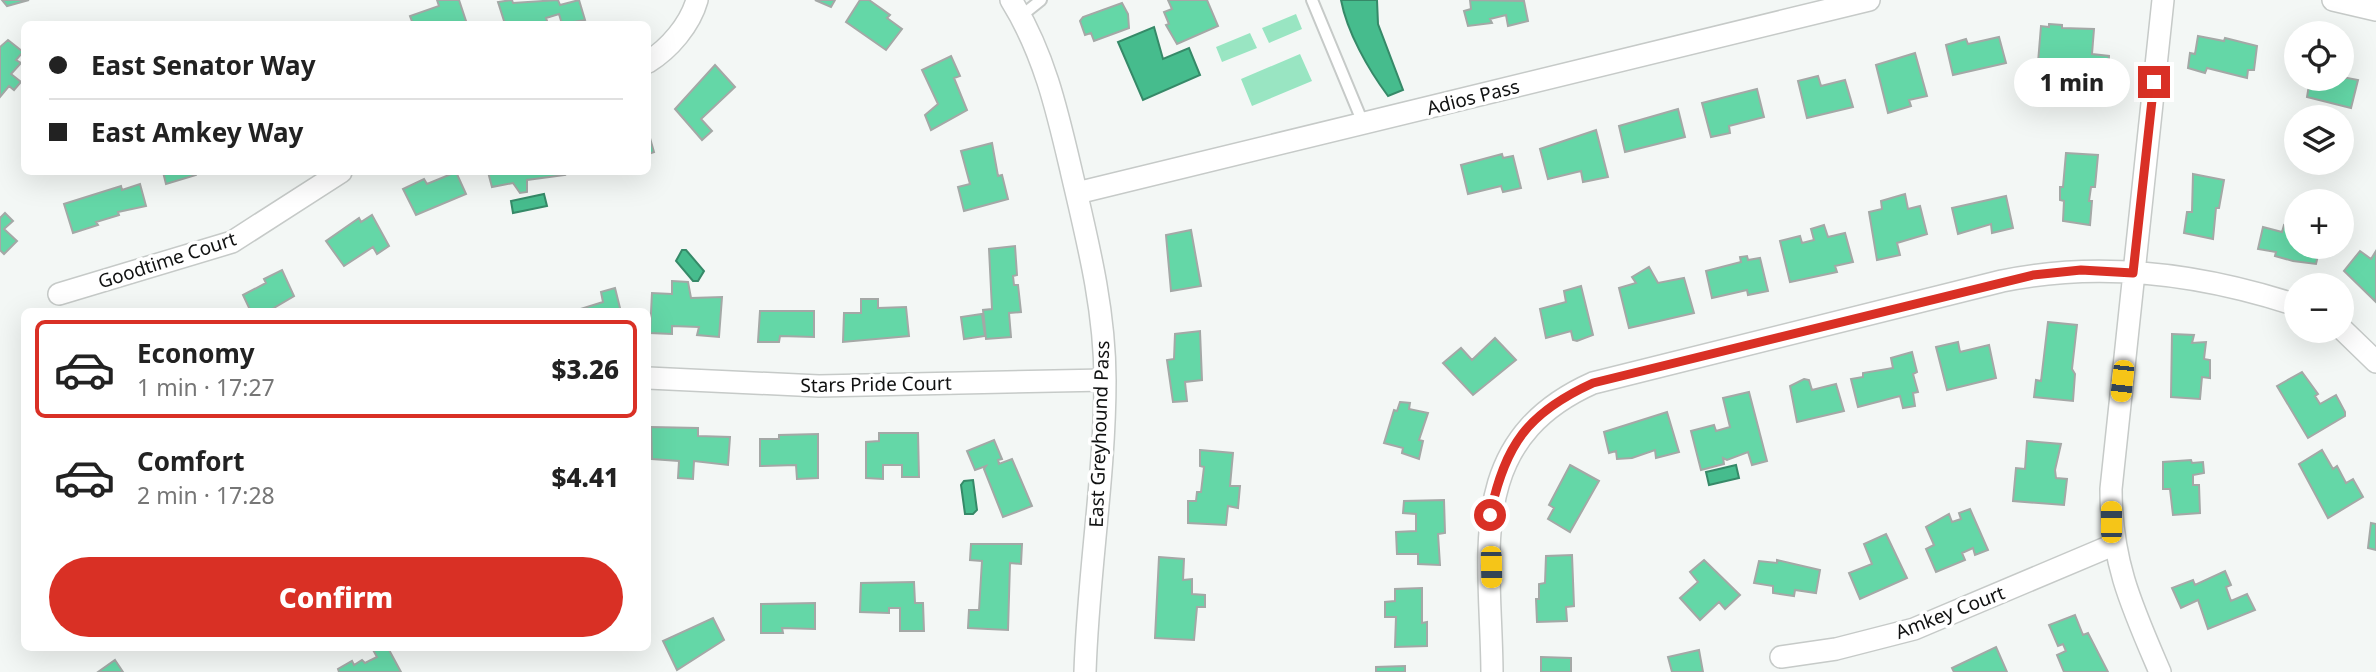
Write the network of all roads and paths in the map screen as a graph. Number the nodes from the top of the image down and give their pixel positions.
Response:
1 (698, 0) edge
2 (1041, 0) edge
3 (1312, 0) edge
4 (1868, 0) edge
5 (2163, 0) edge
6 (2333, 0) edge
7 (1016, 8) edge
8 (2376, 10) edge
9 (651, 60) edge
10 (1363, 123) junction
11 (336, 175) edge
12 (1077, 193) junction
13 (2133, 273) junction
14 (59, 295) dead end
15 (2284, 302) edge
16 (2354, 341) edge
17 (2376, 362) edge
18 (651, 379) edge
19 (1105, 380) junction
20 (2113, 545) junction
21 (1781, 657) dead end
22 (1085, 672) edge
23 (1492, 672) edge
24 (2160, 672) edge

1 - 9 street
2 - 7 lane
3 - 10 lane
4 - 10 street, Adios Pass
5 - 13 street
6 - 8 street
7 - 12 street, East Greyhound Pass
10 - 12 street, Adios Pass
11 - 14 street, Goodtime Court
12 - 19 street, East Greyhound Pass
13 - 15 street
13 - 20 street
13 - 23 street
16 - 17 street
18 - 19 street, Stars Pride Court
19 - 22 street, East Greyhound Pass
20 - 21 street, Amkey Court
20 - 24 street

